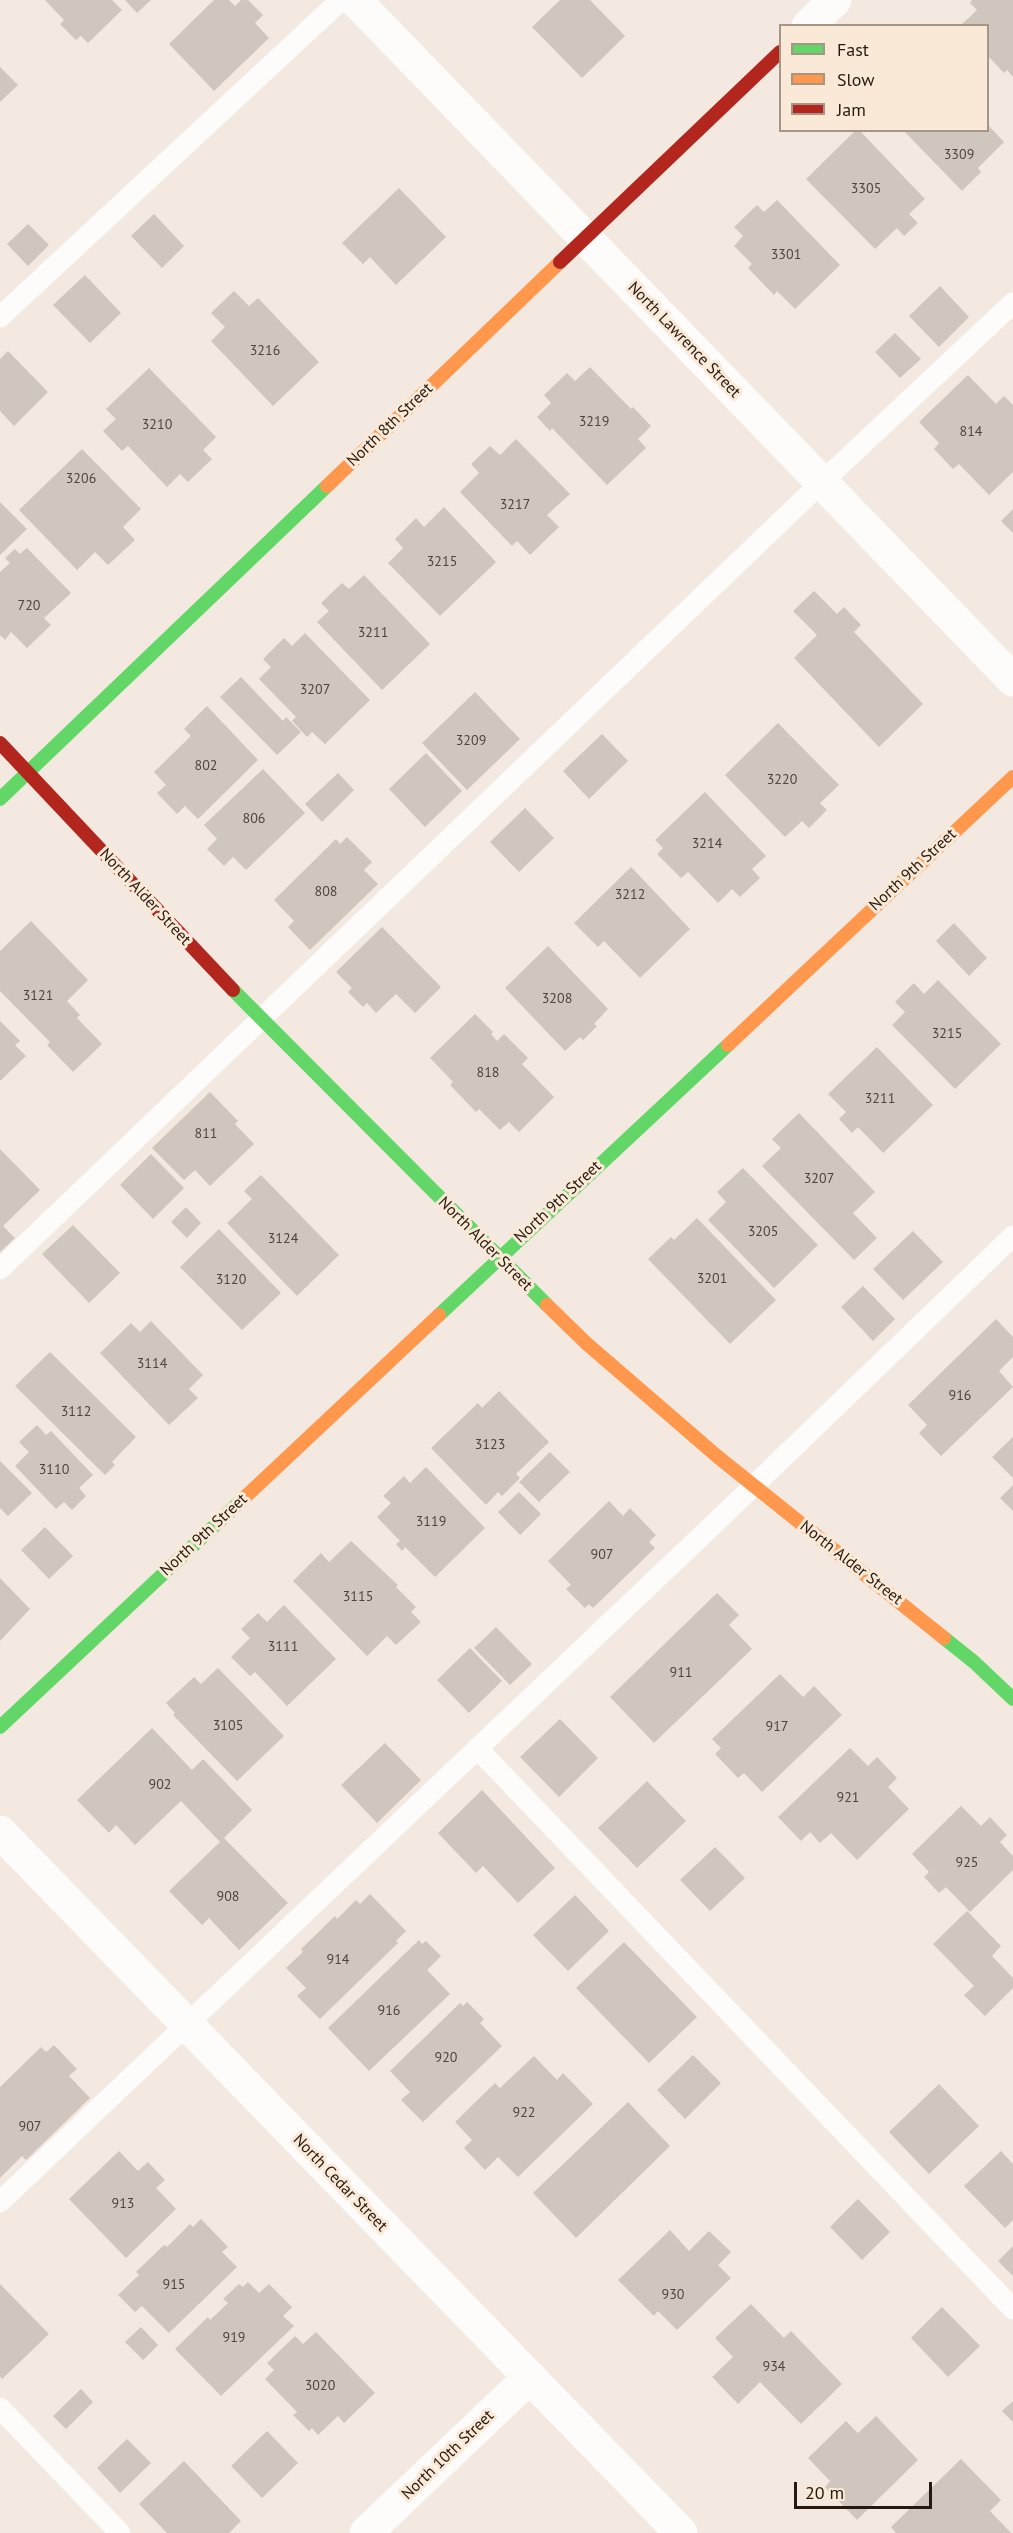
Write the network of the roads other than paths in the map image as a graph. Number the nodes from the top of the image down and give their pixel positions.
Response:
1 (341, 0) edge
2 (355, 0) edge
3 (835, 0) edge
4 (810, 24) edge
5 (779, 53) edge
6 (585, 237) junction
7 (1013, 303) edge
8 (0, 317) edge
9 (822, 482) junction
10 (1013, 680) edge
11 (0, 743) edge
12 (28, 772) junction
13 (1013, 777) edge
14 (0, 799) edge
15 (261, 1020) junction
16 (1013, 1236) edge
17 (498, 1258) junction
18 (0, 1269) edge
19 (754, 1486) junction
20 (1013, 1699) edge
21 (0, 1727) edge
22 (477, 1748) junction
23 (0, 1832) edge
24 (187, 2024) junction
25 (0, 2202) edge
26 (1013, 2309) edge
27 (530, 2377) junction
28 (0, 2408) edge
29 (120, 2533) edge
30 (366, 2533) edge
31 (681, 2533) edge

1 - 8 lane
2 - 6 street, North Lawrence Street
3 - 4 street
5 - 6 street, North 8th Street
6 - 9 street, North Lawrence Street
6 - 12 street, North 8th Street
7 - 9 lane
9 - 10 street, North Lawrence Street
9 - 15 lane
11 - 12 street, North Alder Street
12 - 14 street, North 8th Street
12 - 15 street, North Alder Street
13 - 17 street, North 9th Street
15 - 17 street, North Alder Street
15 - 18 lane
16 - 19 lane
17 - 19 street, North Alder Street
17 - 21 street, North 9th Street
19 - 20 street, North Alder Street
19 - 22 lane
22 - 24 lane
22 - 26 lane
23 - 24 street, North Cedar Street
24 - 25 lane
24 - 27 street, North Cedar Street
27 - 30 street, North 10th Street
27 - 31 street, North Cedar Street
28 - 29 lane

